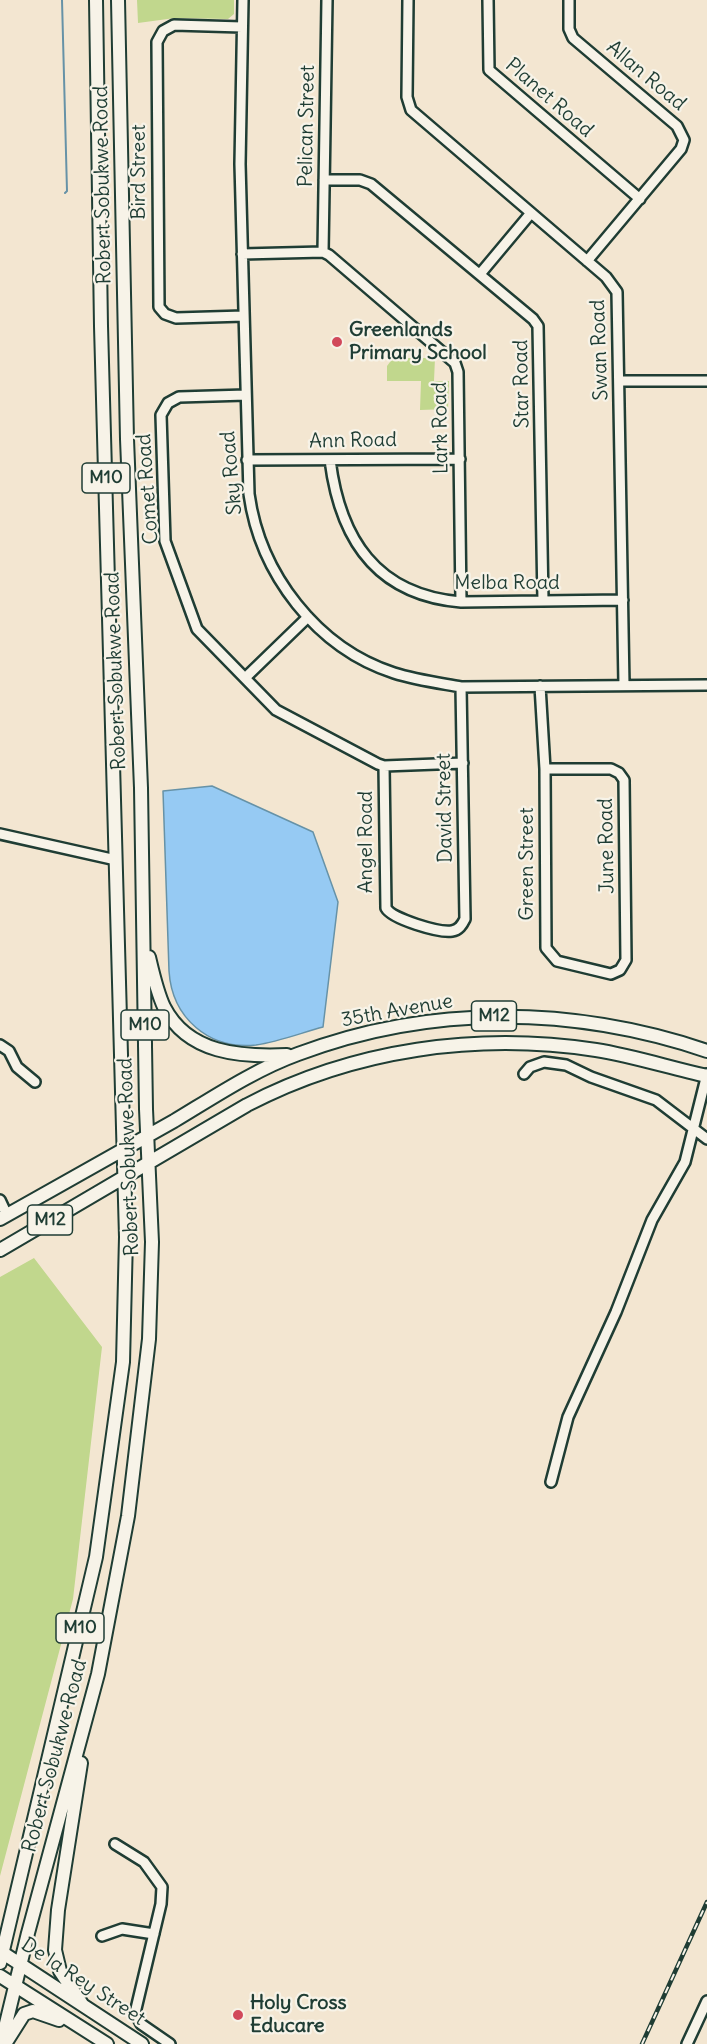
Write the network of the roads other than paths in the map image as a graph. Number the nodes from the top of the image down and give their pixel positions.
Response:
1 (96, 0) edge
2 (118, 0) edge
3 (243, 0) edge
4 (327, 0) edge
5 (408, 0) edge
6 (488, 0) edge
7 (569, 0) edge
8 (242, 27) junction
9 (324, 180) junction
10 (640, 199) junction
11 (531, 213) junction
12 (323, 252) junction
13 (242, 254) junction
14 (587, 261) junction
15 (480, 274) junction
16 (244, 316) junction
17 (619, 381) junction
18 (707, 381) edge
19 (246, 395) junction
20 (460, 459) junction
21 (247, 460) junction
22 (330, 460) junction
23 (623, 600) junction
24 (543, 602) junction
25 (461, 603) junction
26 (308, 617) junction
27 (245, 678) junction
28 (624, 685) junction
29 (707, 685) edge
30 (540, 686) junction
31 (461, 687) junction
32 (463, 763) junction
33 (384, 766) junction
34 (545, 769) junction
35 (0, 834) edge
36 (116, 860) junction
37 (460, 928) joint
38 (144, 942) junction
39 (626, 960) joint
40 (0, 1045) edge
41 (707, 1051) edge
42 (296, 1054) junction
43 (524, 1074) dead end
44 (707, 1076) edge
45 (35, 1082) dead end
46 (693, 1131) junction
47 (148, 1135) junction
48 (707, 1139) edge
49 (123, 1150) junction
50 (150, 1161) junction
51 (124, 1177) junction
52 (0, 1200) edge
53 (4, 1217) edge
54 (0, 1250) edge
55 (551, 1482) dead end
56 (91, 1706) junction
57 (115, 1844) dead end
58 (154, 1934) junction
59 (102, 1936) dead end
60 (1, 1955) edge
61 (20, 1964) junction
62 (0, 1976) edge
63 (14, 1986) junction
64 (707, 2001) edge
65 (82, 2004) junction
66 (72, 2022) junction
67 (3, 2044) edge
68 (106, 2044) edge
69 (142, 2044) edge
70 (170, 2044) edge
71 (687, 2044) edge

1 - 36 main road, Robert Sobukwe Road / M10
2 - 38 main road, Robert Sobukwe Road / M10
3 - 8 street, Sky Road
4 - 9 street, Pelican Street
5 - 11 street, Swan Road
6 - 10 street, Planet Road
7 - 10 street, Allan Road
8 - 13 street, Sky Road
8 - 16 street, Bird Street
9 - 12 street, Pelican Street
9 - 15 street, Star Road
10 - 14 street, Allan Road
11 - 14 street, Swan Road
11 - 15 street
12 - 13 street
12 - 20 street, Lark Road
13 - 16 street, Sky Road
14 - 17 street, Swan Road
15 - 24 street, Star Road
16 - 19 street, Sky Road
17 - 18 street
17 - 23 street, Swan Road
19 - 21 street, Sky Road
19 - 27 street, Comet Road
20 - 22 street, Ann Road
20 - 25 street, Lark Road
21 - 22 street, Ann Road
21 - 26 street, Sky Road
22 - 25 street, Melba Road
23 - 24 street, Melba Road
23 - 28 street, Swan Road
24 - 25 street, Melba Road
26 - 27 street
26 - 31 street, Sky Road
27 - 33 street, Comet Road
28 - 29 street, Sky Road
28 - 30 street, Sky Road
30 - 31 street, Sky Road
30 - 34 street, Green Street
31 - 32 street, David Street
32 - 33 street, Comet Road
32 - 37 street, David Street
33 - 37 street, Angel Road
34 - 39 street, June Road
34 - 39 street, Green Street
35 - 36 street
36 - 49 main road, Robert Sobukwe Road / M10
38 - 42 main road
38 - 47 main road, Robert Sobukwe Road / M10
40 - 45 street
41 - 42 main road, 35th Avenue / M12
42 - 47 main road, 35th Avenue / M12
43 - 46 street
44 - 46 street
44 - 50 main road, M12
46 - 48 street
46 - 55 street
47 - 49 main road, M12
47 - 50 main road, Robert Sobukwe Road / M10
49 - 51 main road, Robert Sobukwe Road / M10
49 - 53 main road, M12
50 - 51 main road, M12
50 - 56 main road, Robert Sobukwe Road / M10
51 - 54 main road, M12
51 - 60 main road, Robert Sobukwe Road / M10
52 - 53 street
56 - 61 main road, Robert Sobukwe Road / M10
56 - 65 main road
57 - 58 street
58 - 59 street
58 - 70 street
60 - 61 main road, De la Rey Street
61 - 63 main road, Robert Sobukwe Road / M10
61 - 65 main road, De la Rey Street
62 - 63 main road, De la Rey Street
63 - 66 main road, De la Rey Street
63 - 67 main road, Robert Sobukwe Road / M10
64 - 71 street
65 - 69 main road, De la Rey Street
66 - 67 main road
66 - 68 main road, De la Rey Street

